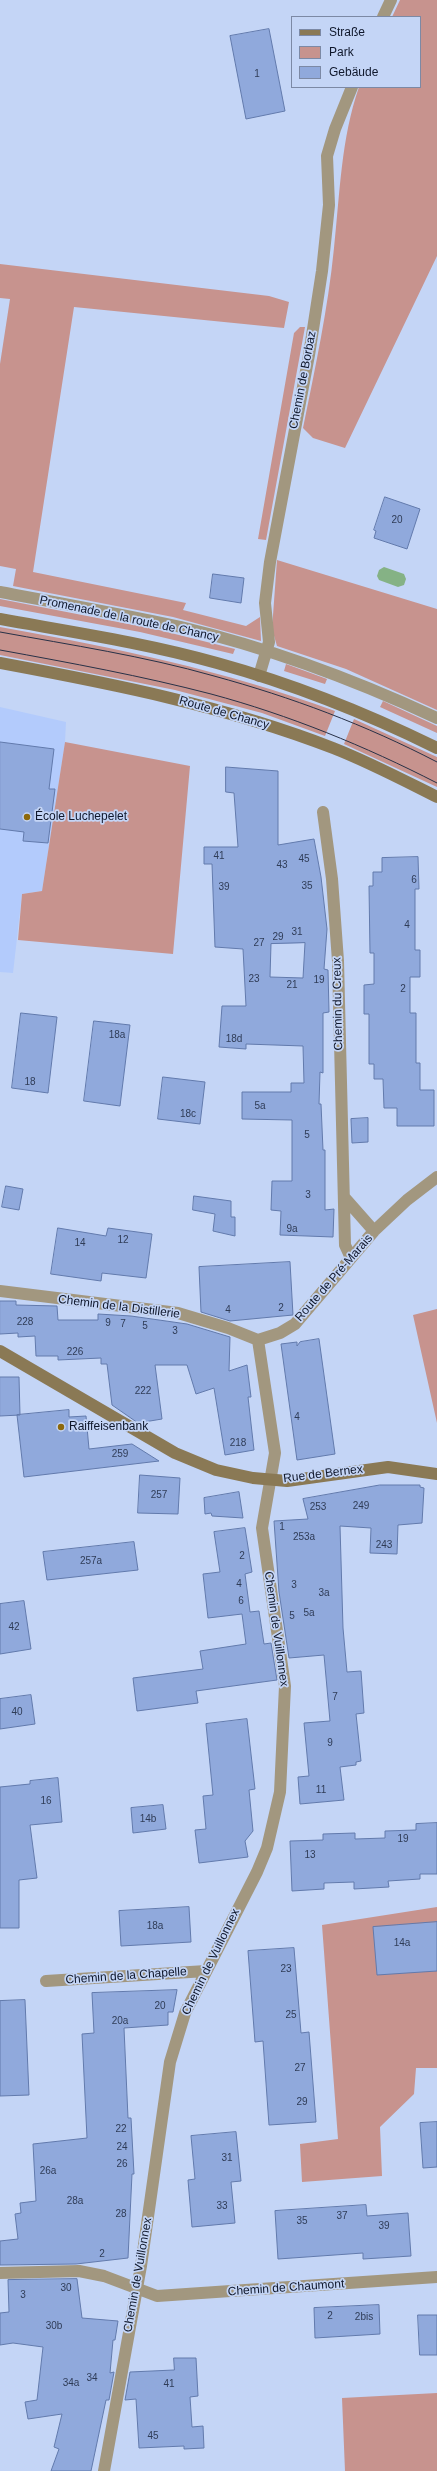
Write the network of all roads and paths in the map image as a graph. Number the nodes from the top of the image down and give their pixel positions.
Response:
1 (391, 0) edge
2 (383, 16) edge
3 (352, 88) edge
4 (0, 592) edge
5 (0, 618) edge
6 (266, 651) junction
7 (0, 663) edge
8 (260, 676) junction
9 (437, 718) edge
10 (437, 748) edge
11 (437, 797) edge
12 (324, 812) dead end
13 (437, 1177) edge
14 (344, 1197) junction
15 (374, 1231) junction
16 (351, 1258) junction
17 (0, 1291) edge
18 (258, 1340) junction
19 (0, 1351) edge
20 (437, 1474) edge
21 (271, 1480) junction
22 (206, 1971) junction
23 (46, 1981) dead end
24 (0, 2273) edge
25 (437, 2277) edge
26 (136, 2290) junction
27 (104, 2471) edge

1 - 2 street
3 - 6 street, Chemin de Borbaz
4 - 6 street, Promenade de la route de Chancy
5 - 8 main road
6 - 8 street, Chemin de Borbaz
6 - 9 street, Promenade de la route de Chancy
7 - 11 main road, Route de Chancy
8 - 10 main road
12 - 14 street, Chemin du Creux
13 - 15 street, Route de Pré-Marais
14 - 15 street
14 - 16 street, Chemin du Creux
15 - 16 street, Route de Pré-Marais
16 - 18 street, Route de Pré-Marais
17 - 18 street, Chemin de la Distillerie
18 - 21 street
19 - 21 main road, Rue de Bernex
20 - 21 main road, Rue de Bernex
21 - 22 street, Chemin de Vuillonnex
22 - 23 street, Chemin de la Chapelle
22 - 26 street, Chemin de Vuillonnex
24 - 26 street, Chemin de Chaumont
25 - 26 street, Chemin de Chaumont
26 - 27 street, Chemin de Vuillonnex

